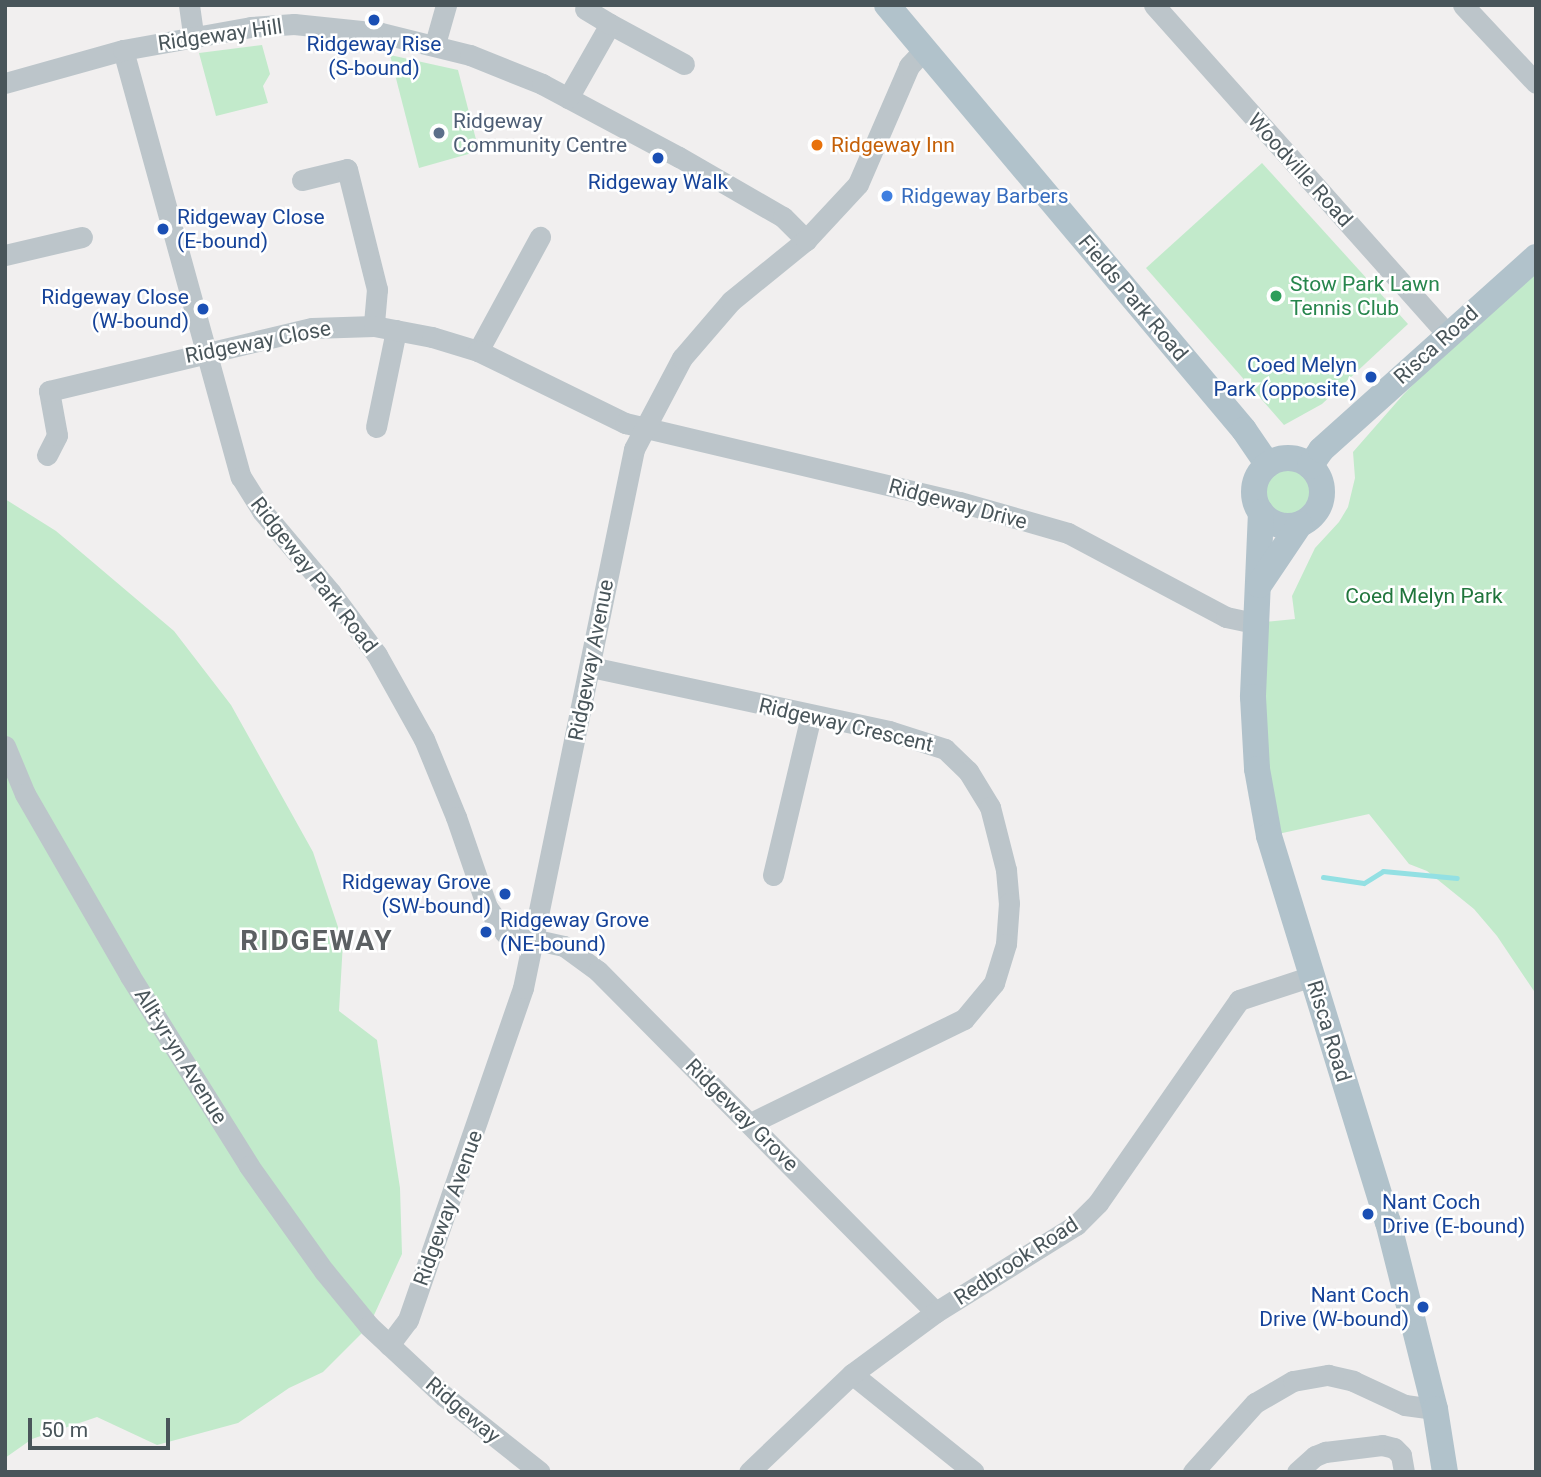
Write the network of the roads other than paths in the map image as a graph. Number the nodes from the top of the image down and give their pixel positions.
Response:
1 (189, 5) edge
2 (446, 5) edge
3 (887, 5) edge
4 (1154, 5) edge
5 (1463, 5) edge
6 (585, 9) dead end
7 (610, 24) junction
8 (194, 35) junction
9 (435, 44) junction
10 (123, 50) junction
11 (924, 50) junction
12 (684, 64) dead end
13 (5, 83) edge
14 (1536, 83) edge
15 (568, 98) junction
16 (302, 180) dead end
17 (82, 237) dead end
18 (540, 237) dead end
19 (806, 240) junction
20 (5, 255) edge
21 (1536, 257) edge
22 (374, 326) junction
23 (396, 330) junction
24 (1447, 334) junction
25 (478, 351) junction
26 (205, 352) junction
27 (645, 425) junction
28 (376, 427) dead end
29 (47, 456) dead end
30 (1268, 465) junction
31 (1310, 466) junction
32 (1261, 512) junction
33 (1300, 524) junction
34 (1259, 585) junction
35 (1255, 622) junction
36 (591, 667) junction
37 (811, 716) junction
38 (5, 746) edge
39 (5, 780) edge
40 (25, 794) junction
41 (773, 875) dead end
42 (534, 940) junction
43 (1312, 976) junction
44 (751, 1123) junction
45 (936, 1312) junction
46 (389, 1345) junction
47 (852, 1374) junction
48 (1435, 1409) junction
49 (540, 1472) edge
50 (750, 1472) edge
51 (974, 1472) edge
52 (1193, 1472) edge
53 (1297, 1472) edge
54 (1404, 1472) edge
55 (1445, 1472) edge

1 - 8 street
2 - 9 street
3 - 11 main road, Fields Park Road
4 - 24 street, Woodville Road
5 - 14 street
6 - 7 street
7 - 12 street
7 - 15 street
8 - 9 street, Ridgeway Hill
8 - 10 street, Ridgeway Hill
9 - 15 street, Ridgeway Hill
10 - 13 street, Ridgeway Hill
10 - 26 street, Ridgeway Park Road
11 - 19 street, Ridgeway Avenue
11 - 30 main road, Fields Park Road
15 - 19 street, Ridgeway Hill
16 - 22 street
17 - 20 street
18 - 25 street
19 - 27 street, Ridgeway Avenue
21 - 24 main road, Risca Road
22 - 23 street, Ridgeway Close
22 - 26 street, Ridgeway Close
23 - 25 street, Ridgeway Close
23 - 28 street
24 - 31 main road, Risca Road
25 - 27 street, Ridgeway Close
26 - 29 street, Ridgeway Close
26 - 42 street, Ridgeway Park Road
27 - 35 street, Ridgeway Drive
27 - 36 street, Ridgeway Avenue
30 - 31 main road
30 - 32 main road
31 - 33 main road
32 - 33 main road
32 - 34 main road, Risca Road
33 - 34 main road, Risca Road
34 - 35 main road, Risca Road
35 - 43 main road, Risca Road
36 - 37 street, Ridgeway Crescent
36 - 42 street, Ridgeway Avenue
37 - 41 street
37 - 44 street, Ridgeway Crescent
38 - 40 street, Allt-yr-yn Avenue
39 - 40 street
40 - 46 street, Allt-yr-yn Avenue
42 - 44 street, Ridgeway Grove
42 - 46 street, Ridgeway Avenue
43 - 45 street, Redbrook Road
43 - 48 main road, Risca Road
44 - 45 street, Ridgeway Grove
45 - 47 street, Redbrook Road
46 - 49 street, Ridgeway
47 - 50 street, Redbrook Road
47 - 51 street
48 - 52 street
48 - 55 main road, Risca Road
53 - 54 street

